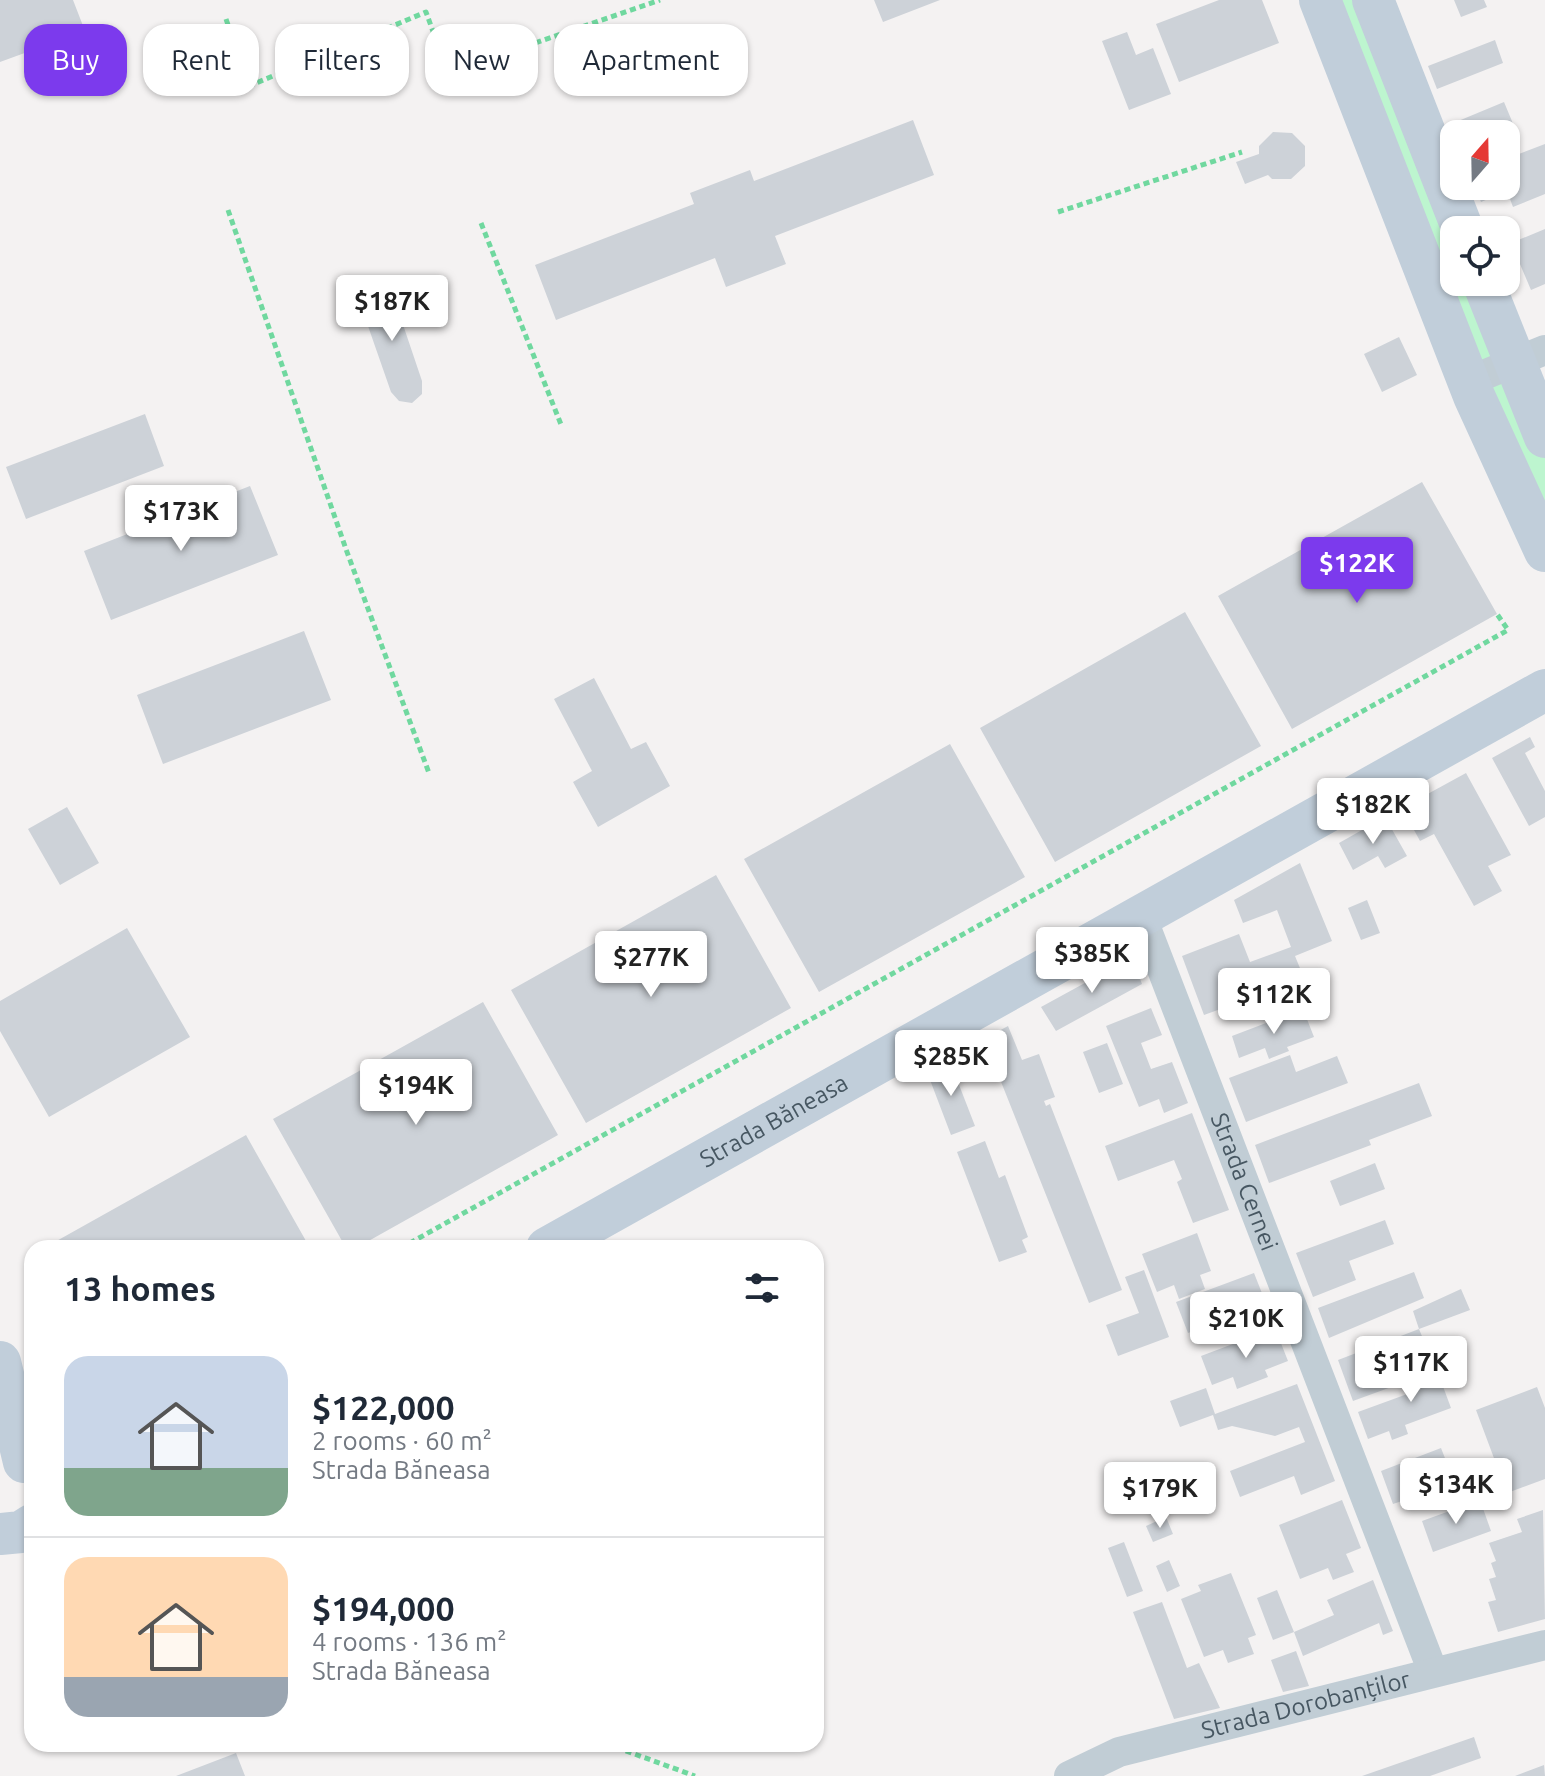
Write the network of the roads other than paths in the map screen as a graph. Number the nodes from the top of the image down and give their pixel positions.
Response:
1 (1320, 0) edge
2 (1373, 0) edge
3 (1458, 216) edge
4 (1492, 296) edge
5 (1530, 357) edge
6 (1469, 381) junction
7 (1545, 437) edge
8 (1545, 551) edge
9 (1545, 690) edge
10 (1141, 915) junction
11 (561, 1240) edge
12 (0, 1362) edge
13 (14, 1453) edge
14 (24, 1530) edge
15 (0, 1534) edge
16 (1545, 1645) edge
17 (1433, 1672) junction
18 (1069, 1776) edge

1 - 6 street
2 - 3 street
4 - 5 street
5 - 6 street
5 - 7 street
6 - 8 street
9 - 10 street, Strada Băneasa
10 - 11 street, Strada Băneasa
10 - 17 street, Strada Cernei
12 - 13 street
14 - 15 street
16 - 17 street, Strada Dorobanților
17 - 18 street, Strada Dorobanților

